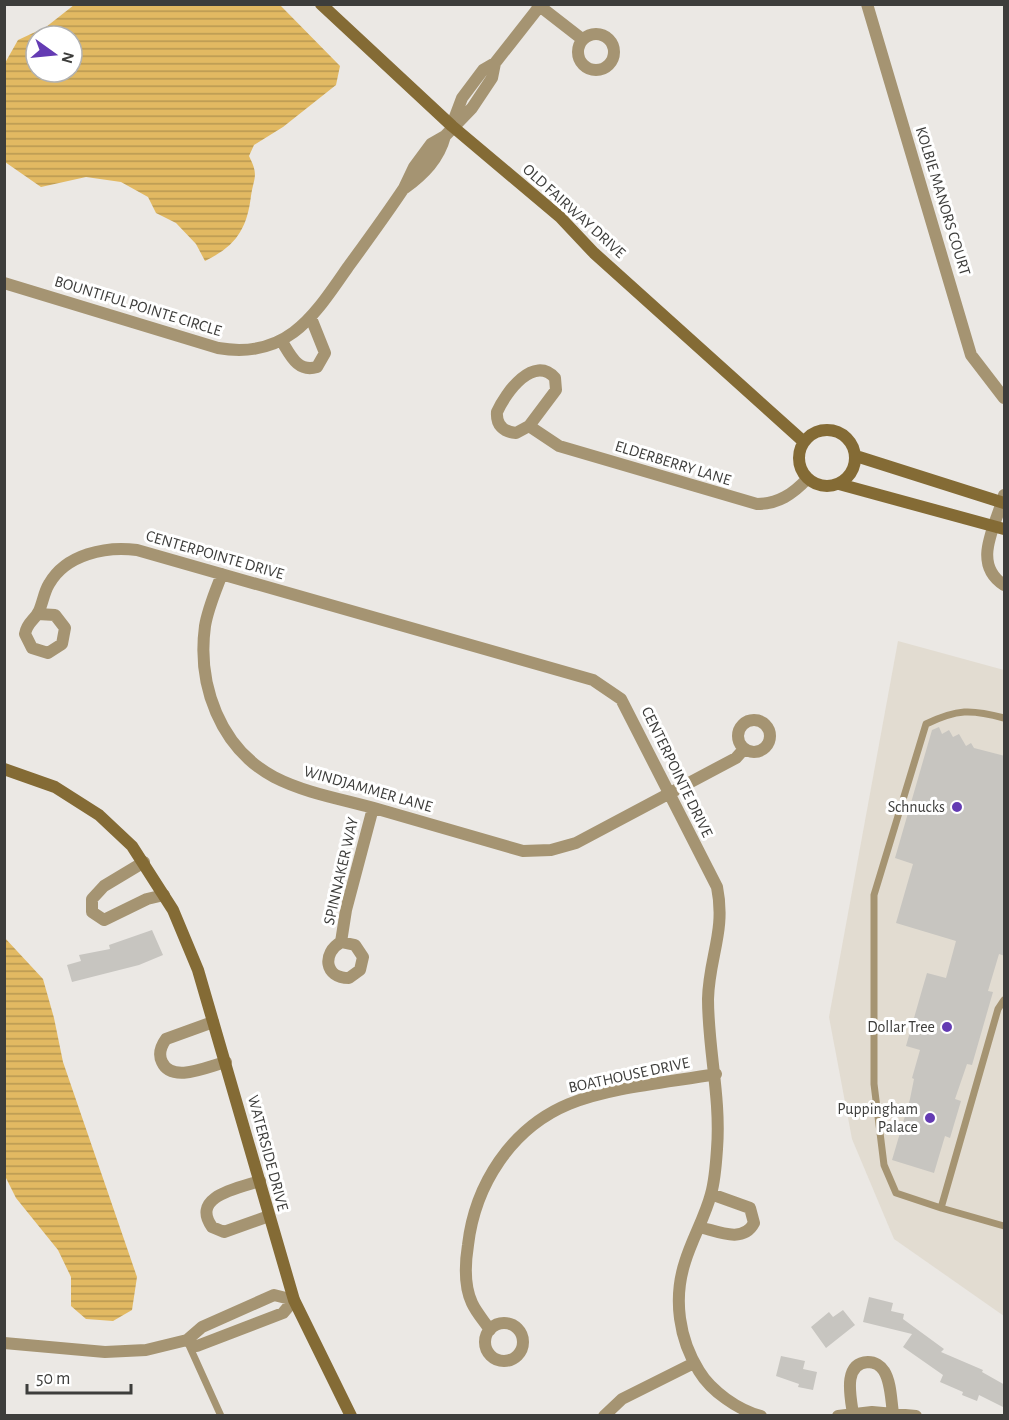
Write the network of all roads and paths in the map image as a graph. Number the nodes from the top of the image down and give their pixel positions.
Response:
1 (321, 4) edge
2 (867, 4) edge
3 (538, 6) edge
4 (582, 39) dead end
5 (448, 131) junction
6 (4, 283) edge
7 (312, 318) junction
8 (280, 340) junction
9 (1005, 398) edge
10 (529, 426) junction
11 (804, 442) junction
12 (856, 456) junction
13 (807, 479) junction
14 (839, 484) junction
15 (1004, 500) edge
16 (999, 528) edge
17 (222, 574) junction
18 (1005, 585) edge
19 (38, 614) dead end
20 (1005, 718) edge
21 (744, 749) dead end
22 (4, 769) edge
23 (669, 794) junction
24 (373, 808) junction
25 (144, 862) junction
26 (164, 895) junction
27 (341, 942) dead end
28 (1005, 1000) edge
29 (213, 1022) junction
30 (225, 1062) junction
31 (716, 1074) junction
32 (260, 1181) junction
33 (711, 1194) junction
34 (940, 1208) junction
35 (268, 1216) junction
36 (1005, 1226) edge
37 (699, 1227) junction
38 (294, 1300) junction
39 (490, 1330) dead end
40 (187, 1340) junction
41 (4, 1343) edge
42 (694, 1364) junction
43 (893, 1413) junction
44 (853, 1414) edge
45 (756, 1415) edge
46 (221, 1416) edge
47 (351, 1416) edge
48 (604, 1416) edge
49 (838, 1416) edge
50 (916, 1416) edge

1 - 5 street, OLD FAIRWAY DRIVE
2 - 9 street, KOLBIE MANORS COURT
3 - 4 street
3 - 5 street
5 - 7 street, BOUNTIFUL POINTE CIRCLE
5 - 11 street, OLD FAIRWAY DRIVE
6 - 8 street, BOUNTIFUL POINTE CIRCLE
7 - 8 street, BOUNTIFUL POINTE CIRCLE
7 - 8 street
10 - 10 street
10 - 13 street, ELDERBERRY LANE
11 - 12 street
11 - 13 street
12 - 14 street
12 - 15 street
13 - 14 street
14 - 16 street
15 - 16 street
16 - 18 street
17 - 19 street, CENTERPOINTE DRIVE
17 - 23 street, CENTERPOINTE DRIVE
17 - 24 street, WINDJAMMER LANE
20 - 34 lane
21 - 23 street, WINDJAMMER LANE
22 - 25 street, WATERSIDE DRIVE
23 - 24 street, WINDJAMMER LANE
23 - 31 street, CENTERPOINTE DRIVE
24 - 27 street, SPINNAKER WAY
25 - 26 street, WATERSIDE DRIVE
25 - 26 street
26 - 29 street, WATERSIDE DRIVE
28 - 34 lane
29 - 30 street, WATERSIDE DRIVE
29 - 30 street
30 - 32 street, WATERSIDE DRIVE
31 - 33 street, CENTERPOINTE DRIVE
31 - 39 street, BOATHOUSE DRIVE
32 - 35 street, WATERSIDE DRIVE
32 - 35 street
33 - 37 street, CENTERPOINTE DRIVE
33 - 37 street
34 - 36 lane
35 - 38 street, WATERSIDE DRIVE
37 - 42 street, CENTERPOINTE DRIVE
38 - 40 street
38 - 40 street
38 - 47 street, WATERSIDE DRIVE
40 - 41 street
40 - 46 lane
42 - 45 street, CENTERPOINTE DRIVE
42 - 48 street
43 - 44 street
43 - 44 street
43 - 50 street
44 - 49 street

